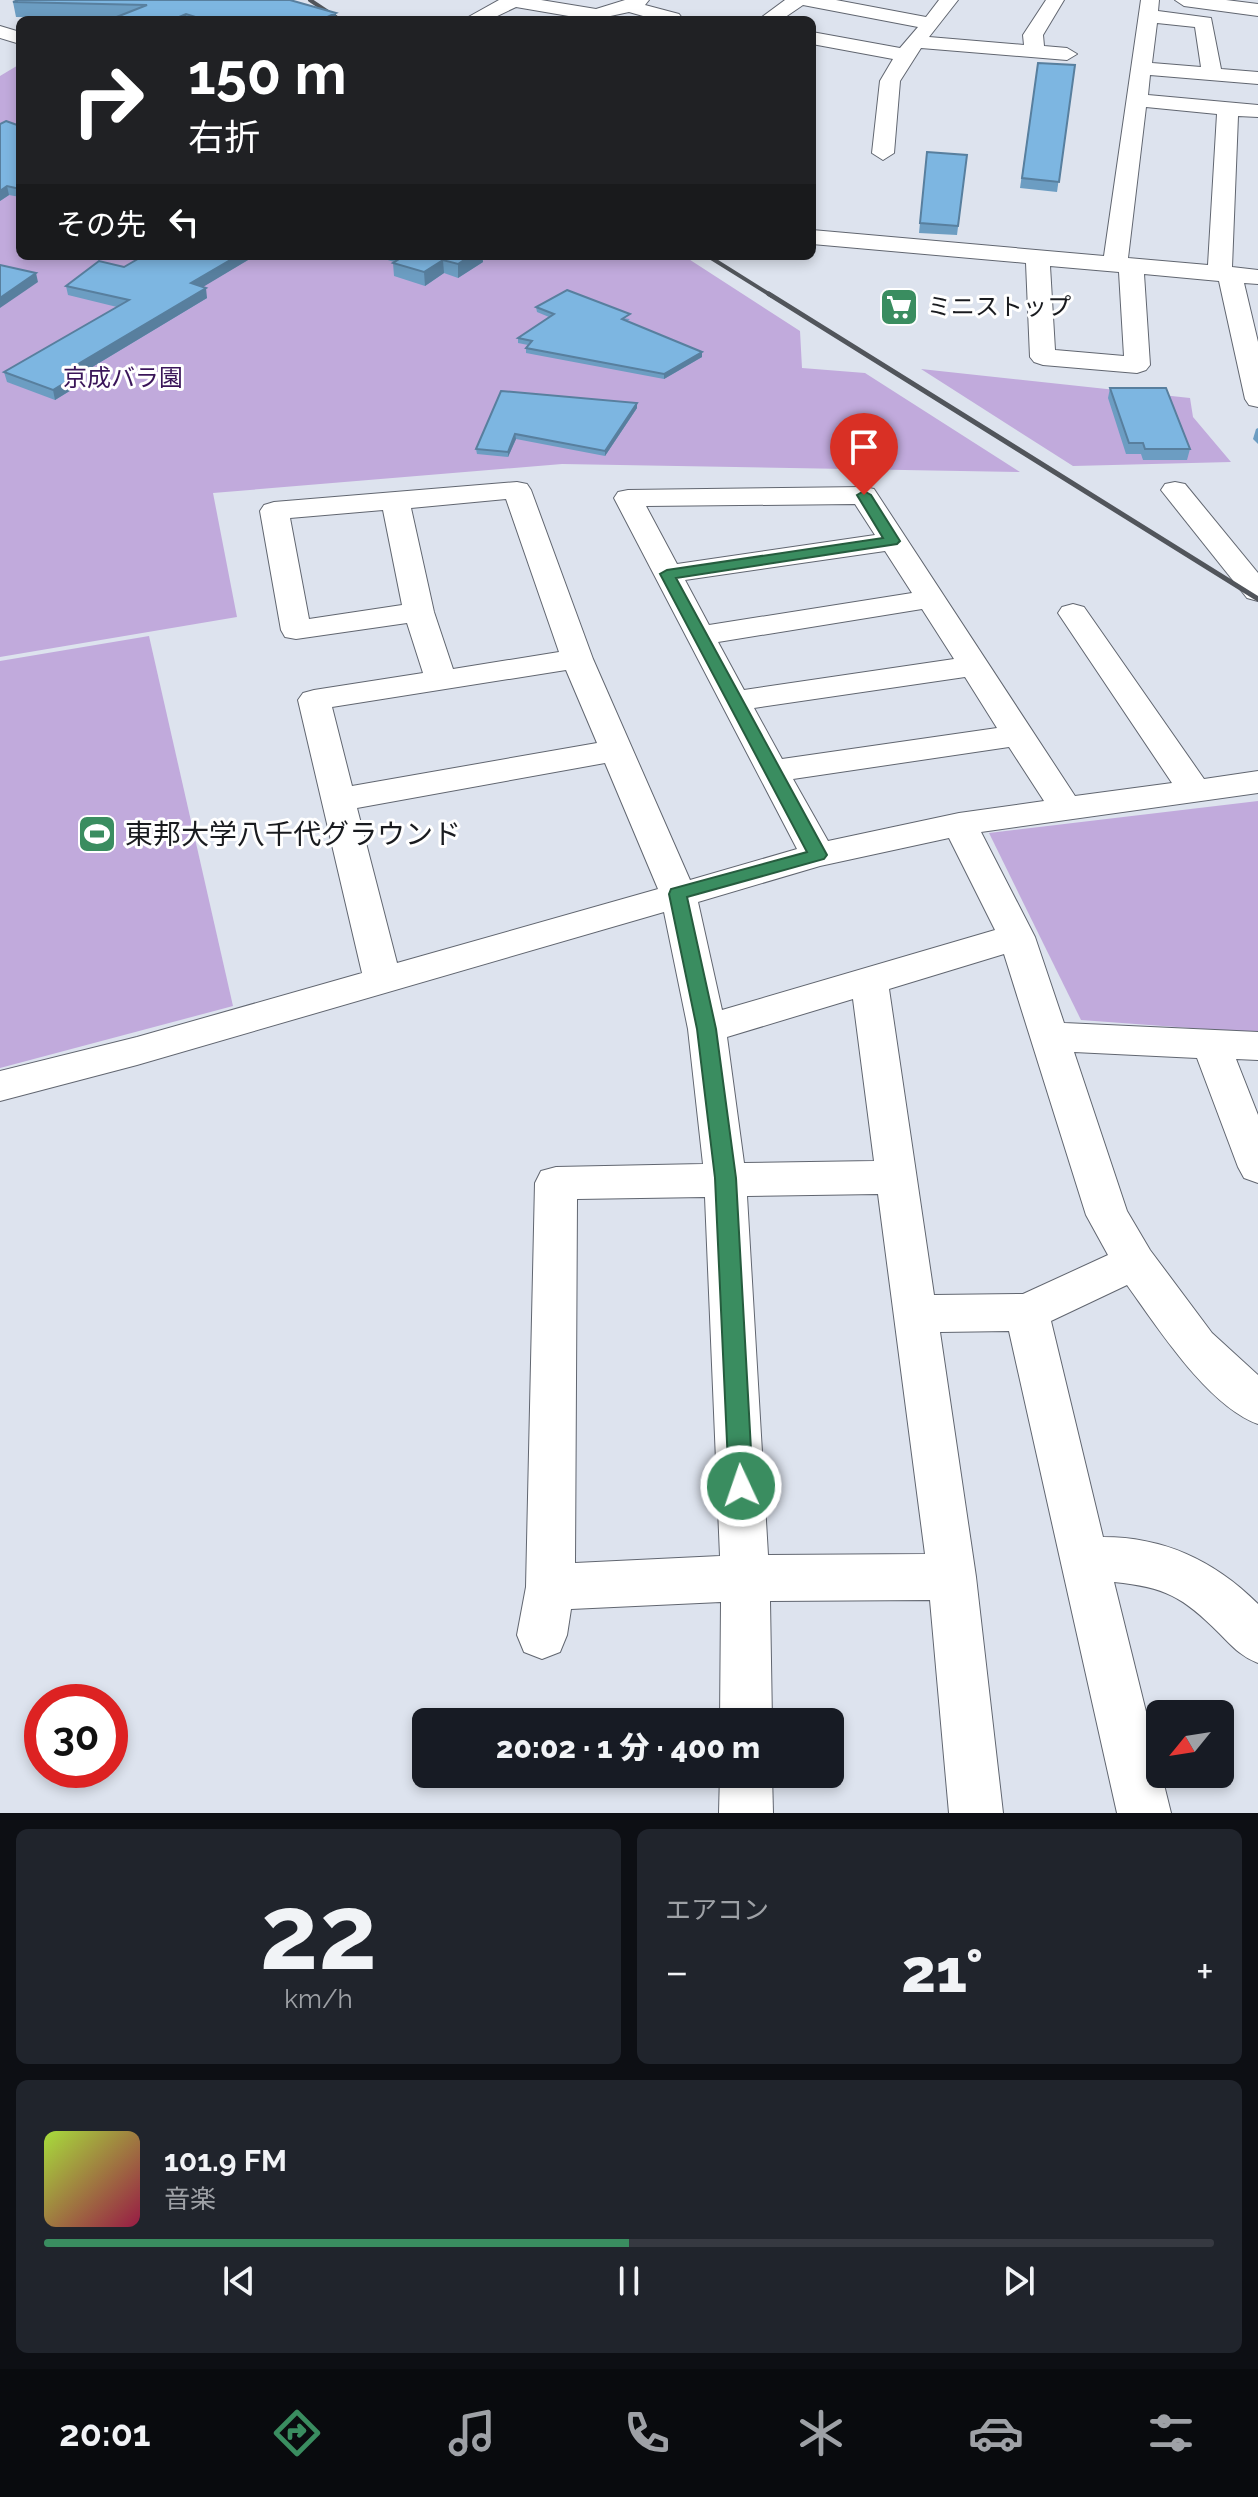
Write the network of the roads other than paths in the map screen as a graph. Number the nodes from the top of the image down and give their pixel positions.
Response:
1 (508, 0) edge
2 (798, 0) edge
3 (806, 0) edge
4 (949, 0) edge
5 (1055, 0) edge
6 (1184, 0) edge
7 (514, 1) edge
8 (1227, 3) edge
9 (1148, 8) edge
10 (569, 10) junction
11 (624, 10) edge
12 (1258, 10) edge
13 (482, 16) edge
14 (556, 16) edge
15 (660, 16) edge
16 (774, 16) edge
17 (929, 23) junction
18 (816, 38) edge
19 (910, 49) junction
20 (1034, 52) junction
21 (1067, 54) dead end
22 (1140, 68) junction
23 (1212, 74) junction
24 (1258, 78) edge
25 (1135, 100) junction
26 (1228, 109) junction
27 (1258, 111) edge
28 (883, 153) dead end
29 (816, 237) edge
30 (1038, 257) junction
31 (1123, 264) junction
32 (1225, 274) junction
33 (1258, 277) edge
34 (1252, 348) edge
35 (1258, 399) edge
36 (1175, 490) dead end
37 (395, 501) junction
38 (892, 541) junction
39 (667, 574) junction
40 (1258, 592) edge
41 (929, 599) junction
42 (419, 612) junction
43 (1073, 613) dead end
44 (699, 636) junction
45 (577, 659) junction
46 (972, 666) junction
47 (441, 680) junction
48 (734, 701) junction
49 (1018, 735) junction
50 (616, 750) junction
51 (772, 771) junction
52 (1258, 782) edge
53 (1195, 791) junction
54 (338, 800) junction
55 (1066, 809) junction
56 (959, 824) junction
57 (818, 855) junction
58 (678, 894) junction
59 (1017, 937) junction
60 (382, 978) junction
61 (869, 981) junction
62 (707, 1029) junction
63 (1048, 1037) junction
64 (1211, 1044) junction
65 (1258, 1046) edge
66 (0, 1086) edge
67 (1258, 1167) edge
68 (895, 1177) junction
69 (725, 1178) junction
70 (1135, 1262) junction
71 (1027, 1312) junction
72 (915, 1314) junction
73 (1258, 1404) edge
74 (1083, 1559) junction
75 (952, 1577) junction
76 (745, 1578) junction
77 (550, 1587) junction
78 (542, 1635) dead end
79 (1258, 1639) edge
80 (746, 1708) edge
81 (746, 1788) edge
82 (746, 1813) edge
83 (976, 1813) edge
84 (1144, 1813) edge

1 - 7 street
2 - 16 street
3 - 17 street
4 - 17 street
5 - 20 street
6 - 8 street
7 - 10 street
7 - 13 street
8 - 12 street
9 - 22 street
9 - 23 street
10 - 11 street
10 - 14 street
11 - 15 street
17 - 19 street
18 - 19 street
19 - 20 street
19 - 28 street
20 - 21 street
22 - 23 street
22 - 25 street
23 - 24 street
25 - 26 street
25 - 31 street
26 - 27 street
26 - 32 street
29 - 30 street
30 - 31 street
30 - 31 street
31 - 32 street
32 - 33 street
32 - 34 street
34 - 35 street
36 - 40 street
37 - 42 street
37 - 42 street
37 - 45 street
38 - 39 street
38 - 39 street
38 - 41 street
39 - 44 street
41 - 44 street
41 - 46 street
42 - 47 street
43 - 53 street
44 - 48 street
45 - 47 street
45 - 50 street
46 - 48 street
46 - 49 street
47 - 54 street
48 - 51 street
49 - 51 street
49 - 55 street
50 - 54 street
50 - 58 street
51 - 57 street
52 - 53 street
53 - 55 street
54 - 60 street
55 - 56 street
56 - 57 street
56 - 59 street
57 - 58 street
58 - 60 street
58 - 62 street
59 - 61 street
59 - 63 street
60 - 66 street
61 - 62 street
61 - 68 street
62 - 69 street
63 - 64 street
63 - 70 street
64 - 65 street
64 - 67 street
68 - 69 street
68 - 72 street
69 - 76 street
69 - 77 street
70 - 71 street
70 - 73 street
71 - 72 street
71 - 74 street
72 - 75 street
74 - 79 street
74 - 84 street
75 - 76 street
75 - 83 street
76 - 77 street
76 - 80 street
77 - 78 street
81 - 82 street

